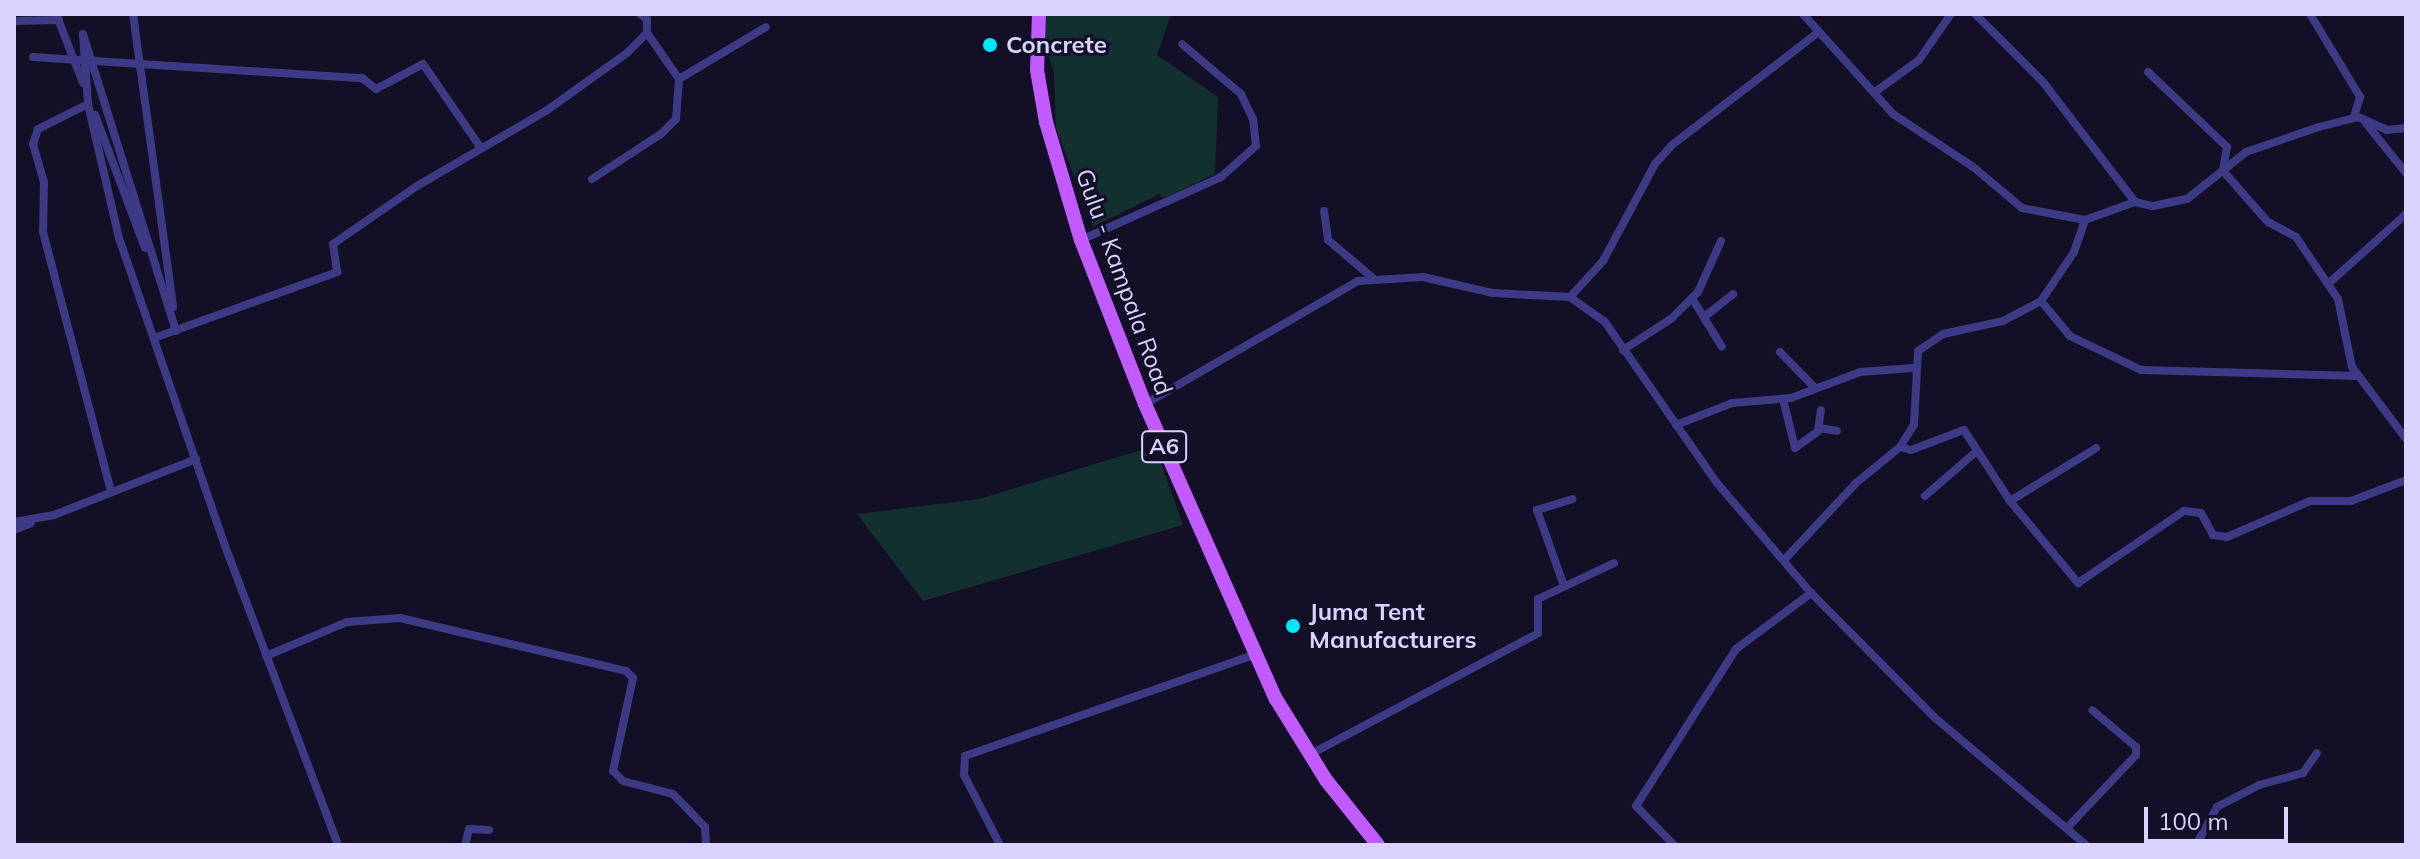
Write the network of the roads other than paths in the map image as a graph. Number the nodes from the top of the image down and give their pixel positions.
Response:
1 (133, 14) edge
2 (1039, 14) edge
3 (1803, 14) edge
4 (1951, 14) edge
5 (1975, 14) edge
6 (2310, 14) edge
7 (645, 16) edge
8 (58, 17) edge
9 (14, 21) edge
10 (766, 27) dead end
11 (647, 33) junction
12 (1816, 34) junction
13 (1182, 44) dead end
14 (33, 57) dead end
15 (2148, 72) dead end
16 (679, 79) junction
17 (1875, 92) junction
18 (88, 104) junction
19 (2358, 118) junction
20 (2406, 128) edge
21 (481, 148) junction
22 (2224, 171) junction
23 (2406, 173) edge
24 (592, 179) dead end
25 (2135, 202) junction
26 (1324, 211) dead end
27 (2406, 214) edge
28 (2085, 220) junction
29 (1081, 240) junction
30 (1721, 241) dead end
31 (1373, 278) junction
32 (2328, 284) junction
33 (1733, 294) dead end
34 (1570, 297) junction
35 (1692, 298) junction
36 (2041, 301) junction
37 (1704, 317) junction
38 (176, 331) junction
39 (154, 338) junction
40 (1722, 347) dead end
41 (1623, 350) junction
42 (1780, 352) dead end
43 (1913, 368) junction
44 (2358, 376) junction
45 (1814, 387) junction
46 (1783, 399) junction
47 (1145, 404) junction
48 (1821, 410) dead end
49 (1676, 425) junction
50 (1819, 428) junction
51 (1837, 431) dead end
52 (2406, 439) edge
53 (1900, 447) junction
54 (2096, 448) dead end
55 (1977, 451) junction
56 (196, 459) junction
57 (2406, 480) edge
58 (111, 491) junction
59 (1925, 496) dead end
60 (1572, 499) dead end
61 (2010, 501) junction
62 (43, 517) junction
63 (14, 522) edge
64 (14, 530) edge
65 (1786, 558) junction
66 (1614, 563) dead end
67 (1564, 586) junction
68 (1811, 593) junction
69 (1254, 655) junction
70 (266, 656) junction
71 (2092, 710) dead end
72 (2317, 753) dead end
73 (1309, 755) junction
74 (2067, 828) junction
75 (489, 830) dead end
76 (338, 845) edge
77 (465, 845) edge
78 (706, 845) edge
79 (1000, 845) edge
80 (1378, 845) edge
81 (1674, 845) edge
82 (2086, 845) edge
83 (2196, 845) edge

1 - 38 street
2 - 29 main road, Gulu - Kampala Road / A6
3 - 12 street
4 - 17 street
5 - 25 street
6 - 19 street
7 - 11 street
8 - 9 street
8 - 38 street
10 - 16 street
11 - 16 street
11 - 21 street
12 - 17 street
12 - 34 street
13 - 29 street
14 - 21 street
15 - 22 street
16 - 24 street
17 - 28 street
18 - 38 street
18 - 39 street
18 - 58 street
19 - 20 street
19 - 22 street
19 - 23 street
21 - 38 street
22 - 25 street
22 - 32 street
25 - 28 street
26 - 31 street
27 - 32 street
28 - 36 street
29 - 47 main road, Gulu - Kampala Road / A6
30 - 35 street
31 - 34 street
31 - 47 street
32 - 44 street
33 - 37 street
34 - 41 street
35 - 37 street
35 - 41 street
36 - 43 street
36 - 44 street
37 - 40 street
38 - 39 street
39 - 56 street
41 - 49 street
42 - 45 street
43 - 45 street
43 - 53 street
44 - 52 street
45 - 46 street
46 - 49 street
46 - 50 street
47 - 69 main road, Gulu - Kampala Road / A6
48 - 50 street
49 - 65 street
50 - 51 street
53 - 55 street
53 - 65 street
54 - 61 street
55 - 59 street
55 - 61 street
56 - 58 street
56 - 70 street
57 - 61 street
58 - 62 street
60 - 67 street
62 - 63 street
62 - 64 street
65 - 68 street
66 - 67 street
67 - 73 street
68 - 74 street
68 - 81 street
69 - 73 main road, Gulu - Kampala Road / A6
69 - 79 street
70 - 76 street
70 - 78 street
71 - 74 street
72 - 83 street
73 - 80 main road, Gulu - Kampala Road / A6
74 - 82 street
75 - 77 street

